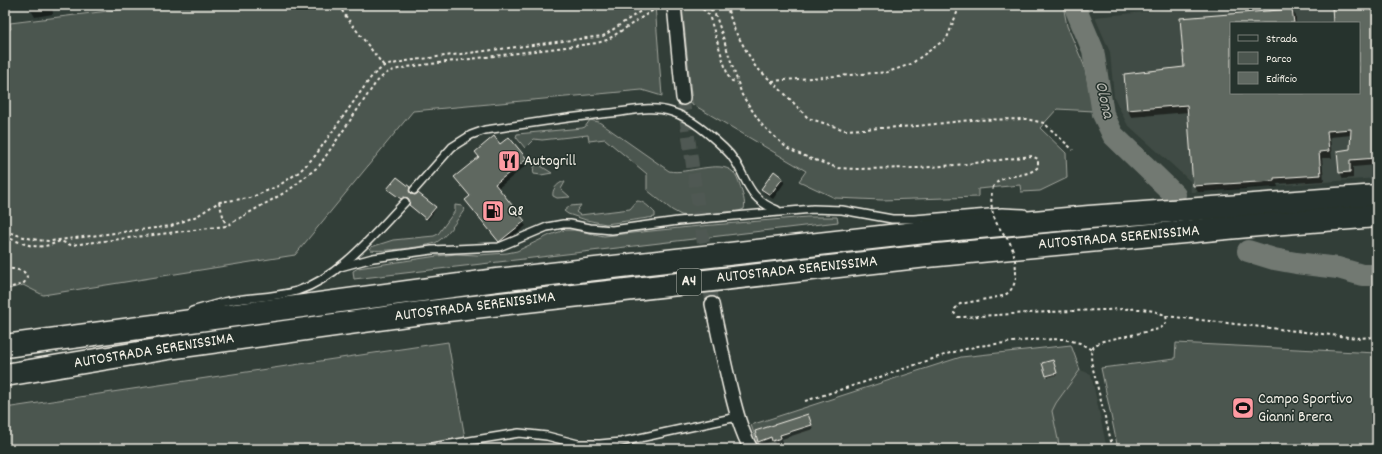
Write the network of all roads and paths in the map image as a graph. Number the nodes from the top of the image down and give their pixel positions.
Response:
1 (339, 5) edge
2 (650, 5) edge
3 (661, 5) edge
4 (674, 5) edge
5 (698, 5) edge
6 (708, 5) edge
7 (726, 5) edge
8 (960, 5) edge
9 (384, 66) junction
10 (771, 81) junction
11 (737, 82) junction
12 (683, 98) tunnel mouth
13 (1073, 150) dead end
14 (414, 190) dead end
15 (1377, 196) edge
16 (219, 202) junction
17 (405, 202) dead end
18 (779, 211) junction
19 (1034, 214) dead end
20 (1041, 214) dead end
21 (1377, 216) edge
22 (1089, 217) junction
23 (226, 226) junction
24 (5, 231) edge
25 (5, 237) edge
26 (60, 241) junction
27 (340, 267) junction
28 (5, 268) edge
29 (5, 289) edge
30 (712, 304) tunnel mouth
31 (186, 313) dead end
32 (178, 315) dead end
33 (1166, 316) junction
34 (124, 330) junction
35 (1377, 337) edge
36 (5, 346) edge
37 (1092, 350) junction
38 (5, 375) edge
39 (805, 400) dead end
40 (737, 417) junction
41 (748, 448) edge
42 (420, 449) edge
43 (1113, 449) edge

1 - 9 path
2 - 9 path
3 - 23 path
4 - 12 street
5 - 11 path
6 - 11 path
7 - 10 path
8 - 10 path
9 - 16 path
10 - 13 path
11 - 33 path, bridge
14 - 18 lane
15 - 22 highway, AUTOSTRADA SERENISSIMA / A4
16 - 23 path
16 - 26 path
17 - 27 lane
18 - 19 lane
18 - 27 lane
20 - 22 lane
21 - 38 highway, AUTOSTRADA SERENISSIMA / A4
22 - 34 highway, AUTOSTRADA SERENISSIMA / A4
23 - 26 path
24 - 26 path
25 - 26 path
27 - 31 lane
28 - 29 path
30 - 40 street
32 - 34 lane
33 - 35 path
33 - 37 path
34 - 36 highway, AUTOSTRADA SERENISSIMA / A4
37 - 39 path
37 - 43 path
40 - 41 street
40 - 42 lane

